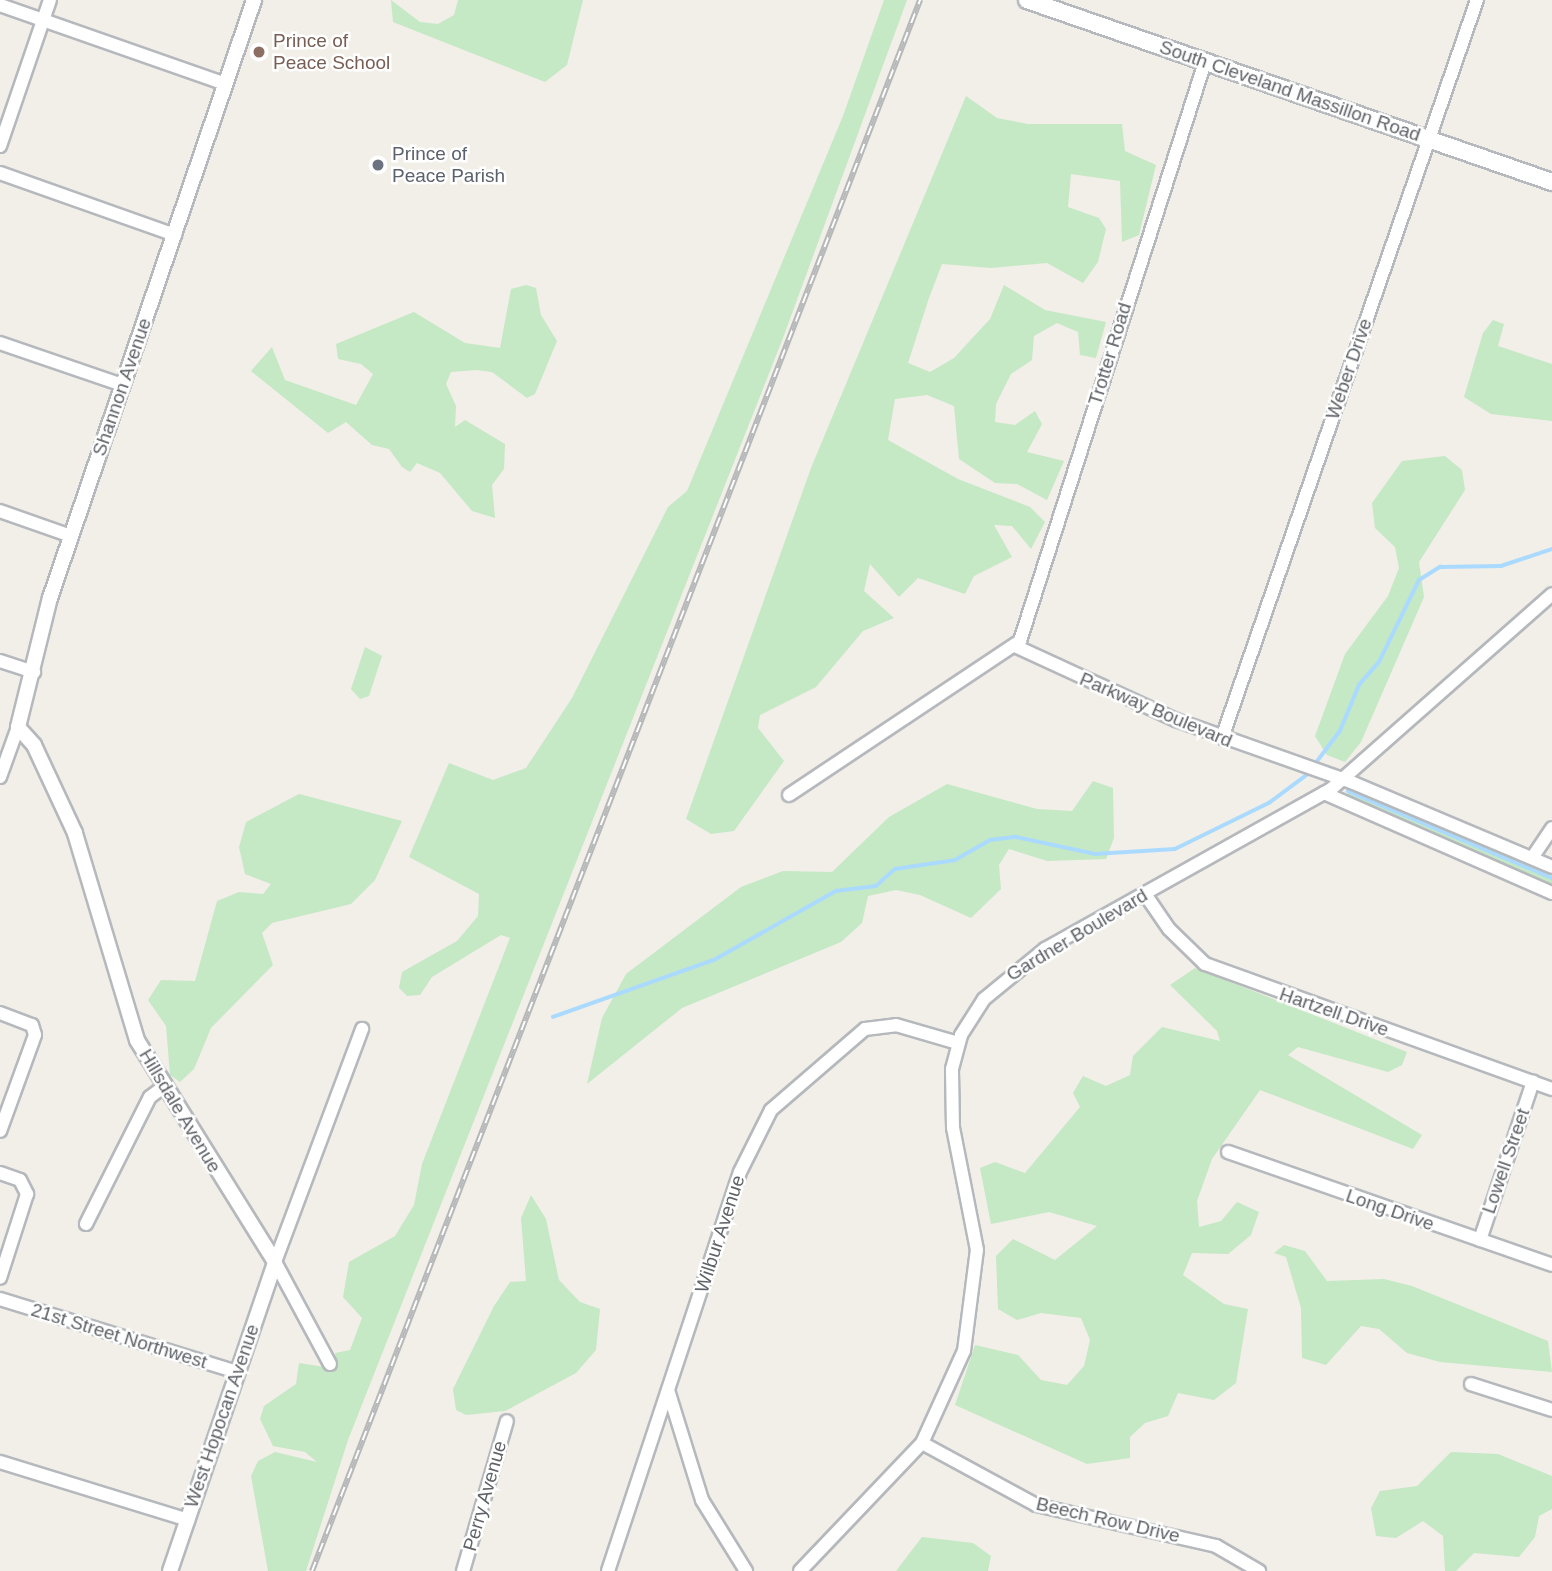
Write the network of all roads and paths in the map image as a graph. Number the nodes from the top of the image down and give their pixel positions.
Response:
1 (50, 0) edge
2 (254, 0) edge
3 (1027, 0) edge
4 (1477, 0) edge
5 (0, 5) edge
6 (43, 20) junction
7 (1205, 62) junction
8 (226, 84) junction
9 (1429, 139) junction
10 (0, 146) edge
11 (0, 173) edge
12 (1552, 181) edge
13 (175, 235) junction
14 (0, 343) edge
15 (123, 385) junction
16 (0, 511) edge
17 (71, 536) junction
18 (1552, 594) edge
19 (1015, 646) junction
20 (0, 661) edge
21 (34, 672) junction
22 (18, 727) junction
23 (1222, 738) junction
24 (0, 777) edge
25 (1343, 779) junction
26 (1324, 793) junction
27 (789, 796) dead end
28 (1552, 828) edge
29 (1532, 858) junction
30 (1552, 867) edge
31 (1552, 893) edge
32 (1145, 894) junction
33 (0, 1013) edge
34 (362, 1029) dead end
35 (958, 1042) junction
36 (1534, 1082) junction
37 (162, 1087) junction
38 (1552, 1089) edge
39 (0, 1131) edge
40 (1228, 1152) dead end
41 (6, 1175) edge
42 (86, 1224) dead end
43 (1479, 1240) junction
44 (275, 1262) junction
45 (1552, 1265) edge
46 (0, 1278) edge
47 (0, 1299) edge
48 (330, 1364) dead end
49 (237, 1372) junction
50 (1471, 1384) dead end
51 (668, 1390) junction
52 (1552, 1410) edge
53 (507, 1421) dead end
54 (922, 1443) junction
55 (0, 1462) edge
56 (188, 1520) junction
57 (170, 1571) edge
58 (463, 1571) edge
59 (608, 1571) edge
60 (746, 1571) edge
61 (800, 1571) edge
62 (1259, 1571) edge

1 - 6 street
2 - 8 street, Shannon Avenue
3 - 7 main road, South Cleveland Massillon Road
4 - 9 street, Weber Drive
5 - 6 street
6 - 8 street
6 - 10 street
7 - 9 main road, South Cleveland Massillon Road
7 - 19 street, Trotter Road
8 - 13 street, Shannon Avenue
9 - 12 main road, South Cleveland Massillon Road
9 - 23 street, Weber Drive
11 - 13 street
13 - 15 street, Shannon Avenue
14 - 15 street
15 - 17 street, Shannon Avenue
16 - 17 street
17 - 21 street, Shannon Avenue
18 - 25 street, Gardner Boulevard
19 - 23 street, Parkway Boulevard
19 - 27 street
20 - 21 street
21 - 22 street, Shannon Avenue
22 - 24 street, Shannon Avenue
22 - 37 street, Hillsdale Avenue
23 - 25 street, Parkway Boulevard
25 - 26 street, Gardner Boulevard
25 - 29 street, Parkway Boulevard
26 - 31 street
26 - 32 street, Gardner Boulevard
28 - 29 street
29 - 30 street, Parkway Boulevard
32 - 35 street, Gardner Boulevard
32 - 36 street, Hartzell Drive
33 - 39 street
34 - 44 street
35 - 51 street, Wilbur Avenue
35 - 54 street, Gardner Boulevard
36 - 38 street, Hartzell Drive
36 - 43 street, Lowell Street
37 - 42 street
37 - 44 street, Hillsdale Avenue
40 - 43 street, Long Drive
41 - 46 street
43 - 45 street, Long Drive
44 - 48 street, Hillsdale Avenue
44 - 49 street, West Hopocan Avenue
47 - 49 street, 21st Street Northwest
49 - 56 street, West Hopocan Avenue
50 - 52 street
51 - 59 street, Wilbur Avenue
51 - 60 street
53 - 58 street, Perry Avenue
54 - 61 street, Gardner Boulevard
54 - 62 street, Beech Row Drive
55 - 56 street
56 - 57 street, West Hopocan Avenue

